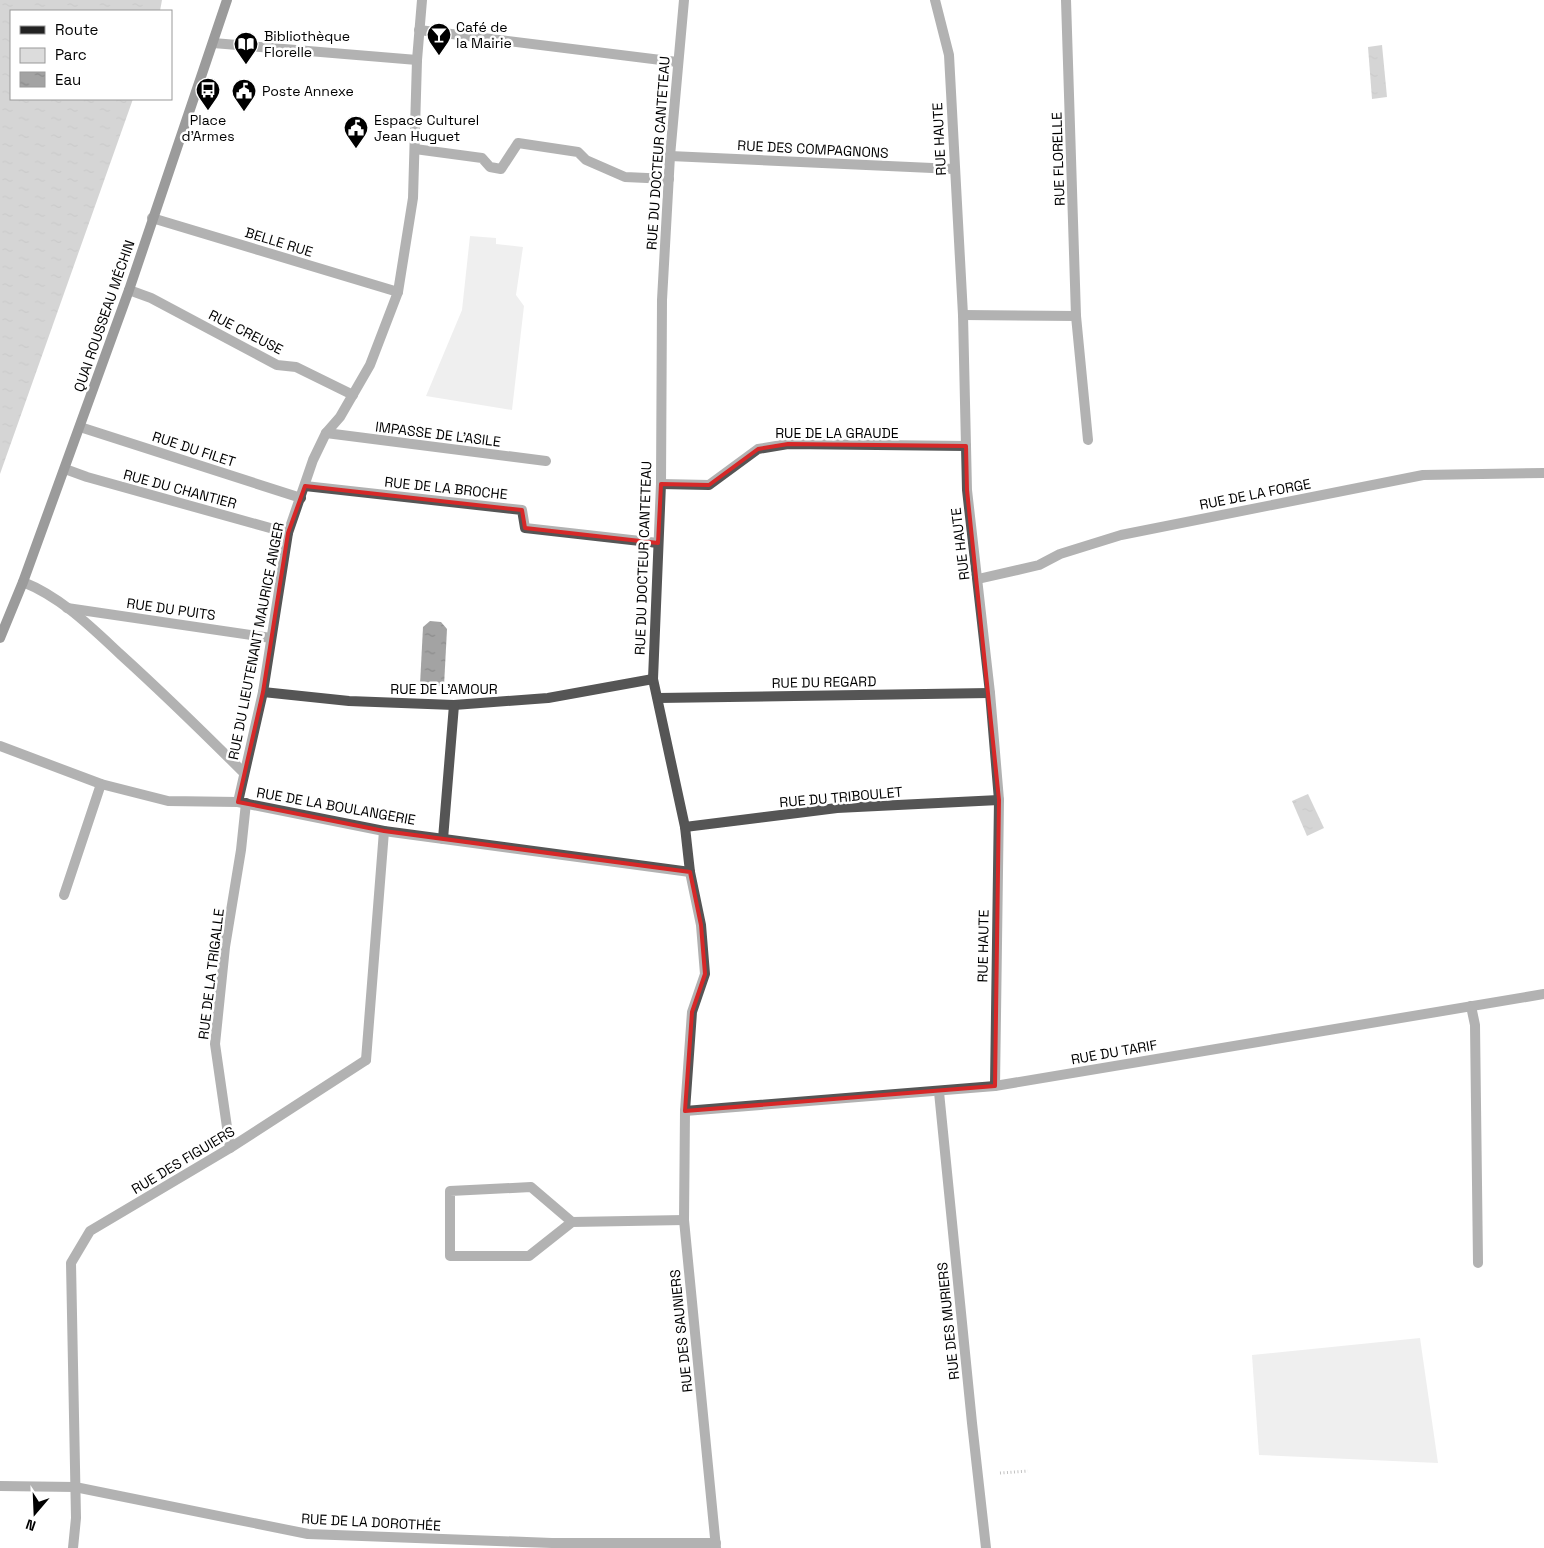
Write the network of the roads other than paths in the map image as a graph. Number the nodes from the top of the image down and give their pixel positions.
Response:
1 (227, 0) edge
2 (422, 0) edge
3 (684, 0) edge
4 (934, 0) edge
5 (1066, 0) edge
6 (419, 30) junction
7 (212, 43) junction
8 (417, 60) junction
9 (677, 62) junction
10 (415, 149) junction
11 (670, 156) junction
12 (954, 169) junction
13 (669, 179) junction
14 (152, 218) junction
15 (129, 290) junction
16 (398, 292) junction
17 (963, 315) junction
18 (1076, 316) junction
19 (353, 395) junction
20 (80, 427) junction
21 (326, 433) junction
22 (1088, 440) dead end
23 (966, 446) junction
24 (546, 461) dead end
25 (65, 469) junction
26 (1544, 473) edge
27 (661, 484) junction
28 (305, 486) junction
29 (301, 498) junction
30 (288, 533) junction
31 (658, 543) junction
32 (978, 579) junction
33 (23, 582) junction
34 (67, 608) junction
35 (0, 638) edge
36 (271, 638) junction
37 (654, 679) junction
38 (262, 692) junction
39 (990, 693) junction
40 (658, 698) junction
41 (454, 705) junction
42 (0, 746) edge
43 (244, 773) junction
44 (101, 784) junction
45 (999, 800) junction
46 (242, 803) junction
47 (685, 827) junction
48 (384, 831) junction
49 (443, 839) junction
50 (690, 872) junction
51 (64, 895) dead end
52 (1544, 994) edge
53 (1471, 1006) junction
54 (995, 1086) junction
55 (939, 1092) junction
56 (685, 1111) junction
57 (230, 1148) junction
58 (684, 1220) junction
59 (572, 1222) junction
60 (1478, 1263) dead end
61 (0, 1486) edge
62 (75, 1487) junction
63 (716, 1545) edge
64 (73, 1548) edge
65 (986, 1548) edge

1 - 7 street, QUAI ROUSSEAU MÉCHIN
2 - 6 street, RUE DU LIEUTENANT MAURICE ANGER
3 - 9 street, RUE DU DOCTEUR CANTETEAU
4 - 12 street, RUE HAUTE
5 - 18 street, RUE FLORELLE
6 - 8 street, RUE DU LIEUTENANT MAURICE ANGER
6 - 9 street
7 - 8 street
7 - 14 street, QUAI ROUSSEAU MÉCHIN
8 - 10 street, RUE DU LIEUTENANT MAURICE ANGER
9 - 11 street, RUE DU DOCTEUR CANTETEAU
10 - 13 street
10 - 16 street, RUE DU LIEUTENANT MAURICE ANGER
11 - 12 street, RUE DES COMPAGNONS
11 - 13 street, RUE DU DOCTEUR CANTETEAU
12 - 17 street, RUE HAUTE
13 - 27 street, RUE DU DOCTEUR CANTETEAU
14 - 15 street, QUAI ROUSSEAU MÉCHIN
14 - 16 street, BELLE RUE
15 - 19 street, RUE CREUSE
15 - 20 street, QUAI ROUSSEAU MÉCHIN
16 - 19 street, RUE DU LIEUTENANT MAURICE ANGER
17 - 18 street
17 - 23 street, RUE HAUTE
18 - 22 street, RUE FLORELLE
19 - 21 street, RUE DU LIEUTENANT MAURICE ANGER
20 - 25 street, QUAI ROUSSEAU MÉCHIN
20 - 29 street, RUE DU FILET
21 - 24 street, IMPASSE DE L'ASILE
21 - 28 street, RUE DU LIEUTENANT MAURICE ANGER
23 - 27 street, RUE DE LA GRAUDE
23 - 32 street, RUE HAUTE
25 - 30 street, RUE DU CHANTIER
25 - 33 street, QUAI ROUSSEAU MÉCHIN
26 - 32 street, RUE DE LA FORGE
27 - 31 street, RUE DU DOCTEUR CANTETEAU
28 - 29 street, RUE DU LIEUTENANT MAURICE ANGER
28 - 31 street, RUE DE LA BROCHE
29 - 30 street, RUE DU LIEUTENANT MAURICE ANGER
30 - 36 street, RUE DU LIEUTENANT MAURICE ANGER
31 - 37 street, RUE DU DOCTEUR CANTETEAU
32 - 39 street, RUE HAUTE
33 - 34 street, RUE DE LA BOULANGERIE
33 - 35 street, QUAI ROUSSEAU MÉCHIN
34 - 36 street, RUE DU PUITS
34 - 43 street, RUE DE LA BOULANGERIE
36 - 38 street, RUE DU LIEUTENANT MAURICE ANGER
37 - 40 street, RUE DU DOCTEUR CANTETEAU
37 - 41 street, RUE DE L'AMOUR
38 - 41 street, RUE DE L'AMOUR
38 - 43 street, RUE DU LIEUTENANT MAURICE ANGER
39 - 40 street, RUE DU REGARD
39 - 45 street, RUE HAUTE
40 - 47 street, RUE DU DOCTEUR CANTETEAU
41 - 49 street
42 - 44 street
43 - 46 street, RUE DE LA BOULANGERIE
44 - 46 street
44 - 51 street
45 - 47 street, RUE DU TRIBOULET
45 - 54 street, RUE HAUTE
46 - 48 street, RUE DE LA BOULANGERIE
46 - 57 street, RUE DE LA TRIGALLE
47 - 50 street, RUE DU DOCTEUR CANTETEAU
48 - 49 street, RUE DE LA BOULANGERIE
48 - 57 street, RUE DES FIGUIERS
49 - 50 street, RUE DE LA BOULANGERIE
50 - 56 street, RUE DU DOCTEUR CANTETEAU
52 - 53 street, RUE DU TARIF
53 - 54 street, RUE DU TARIF
53 - 60 street
54 - 55 street, RUE DU TARIF
55 - 56 street, RUE DU TARIF
55 - 65 street, RUE DES MURIERS
56 - 58 street, RUE DES SAUNIERS
57 - 62 street, RUE DES FIGUIERS
58 - 59 street
58 - 63 street, RUE DES SAUNIERS
59 - 59 street
61 - 62 street, RUE DE LA DOROTHÉE
62 - 63 street, RUE DE LA DOROTHÉE
62 - 64 street, RUE DES FIGUIERS

